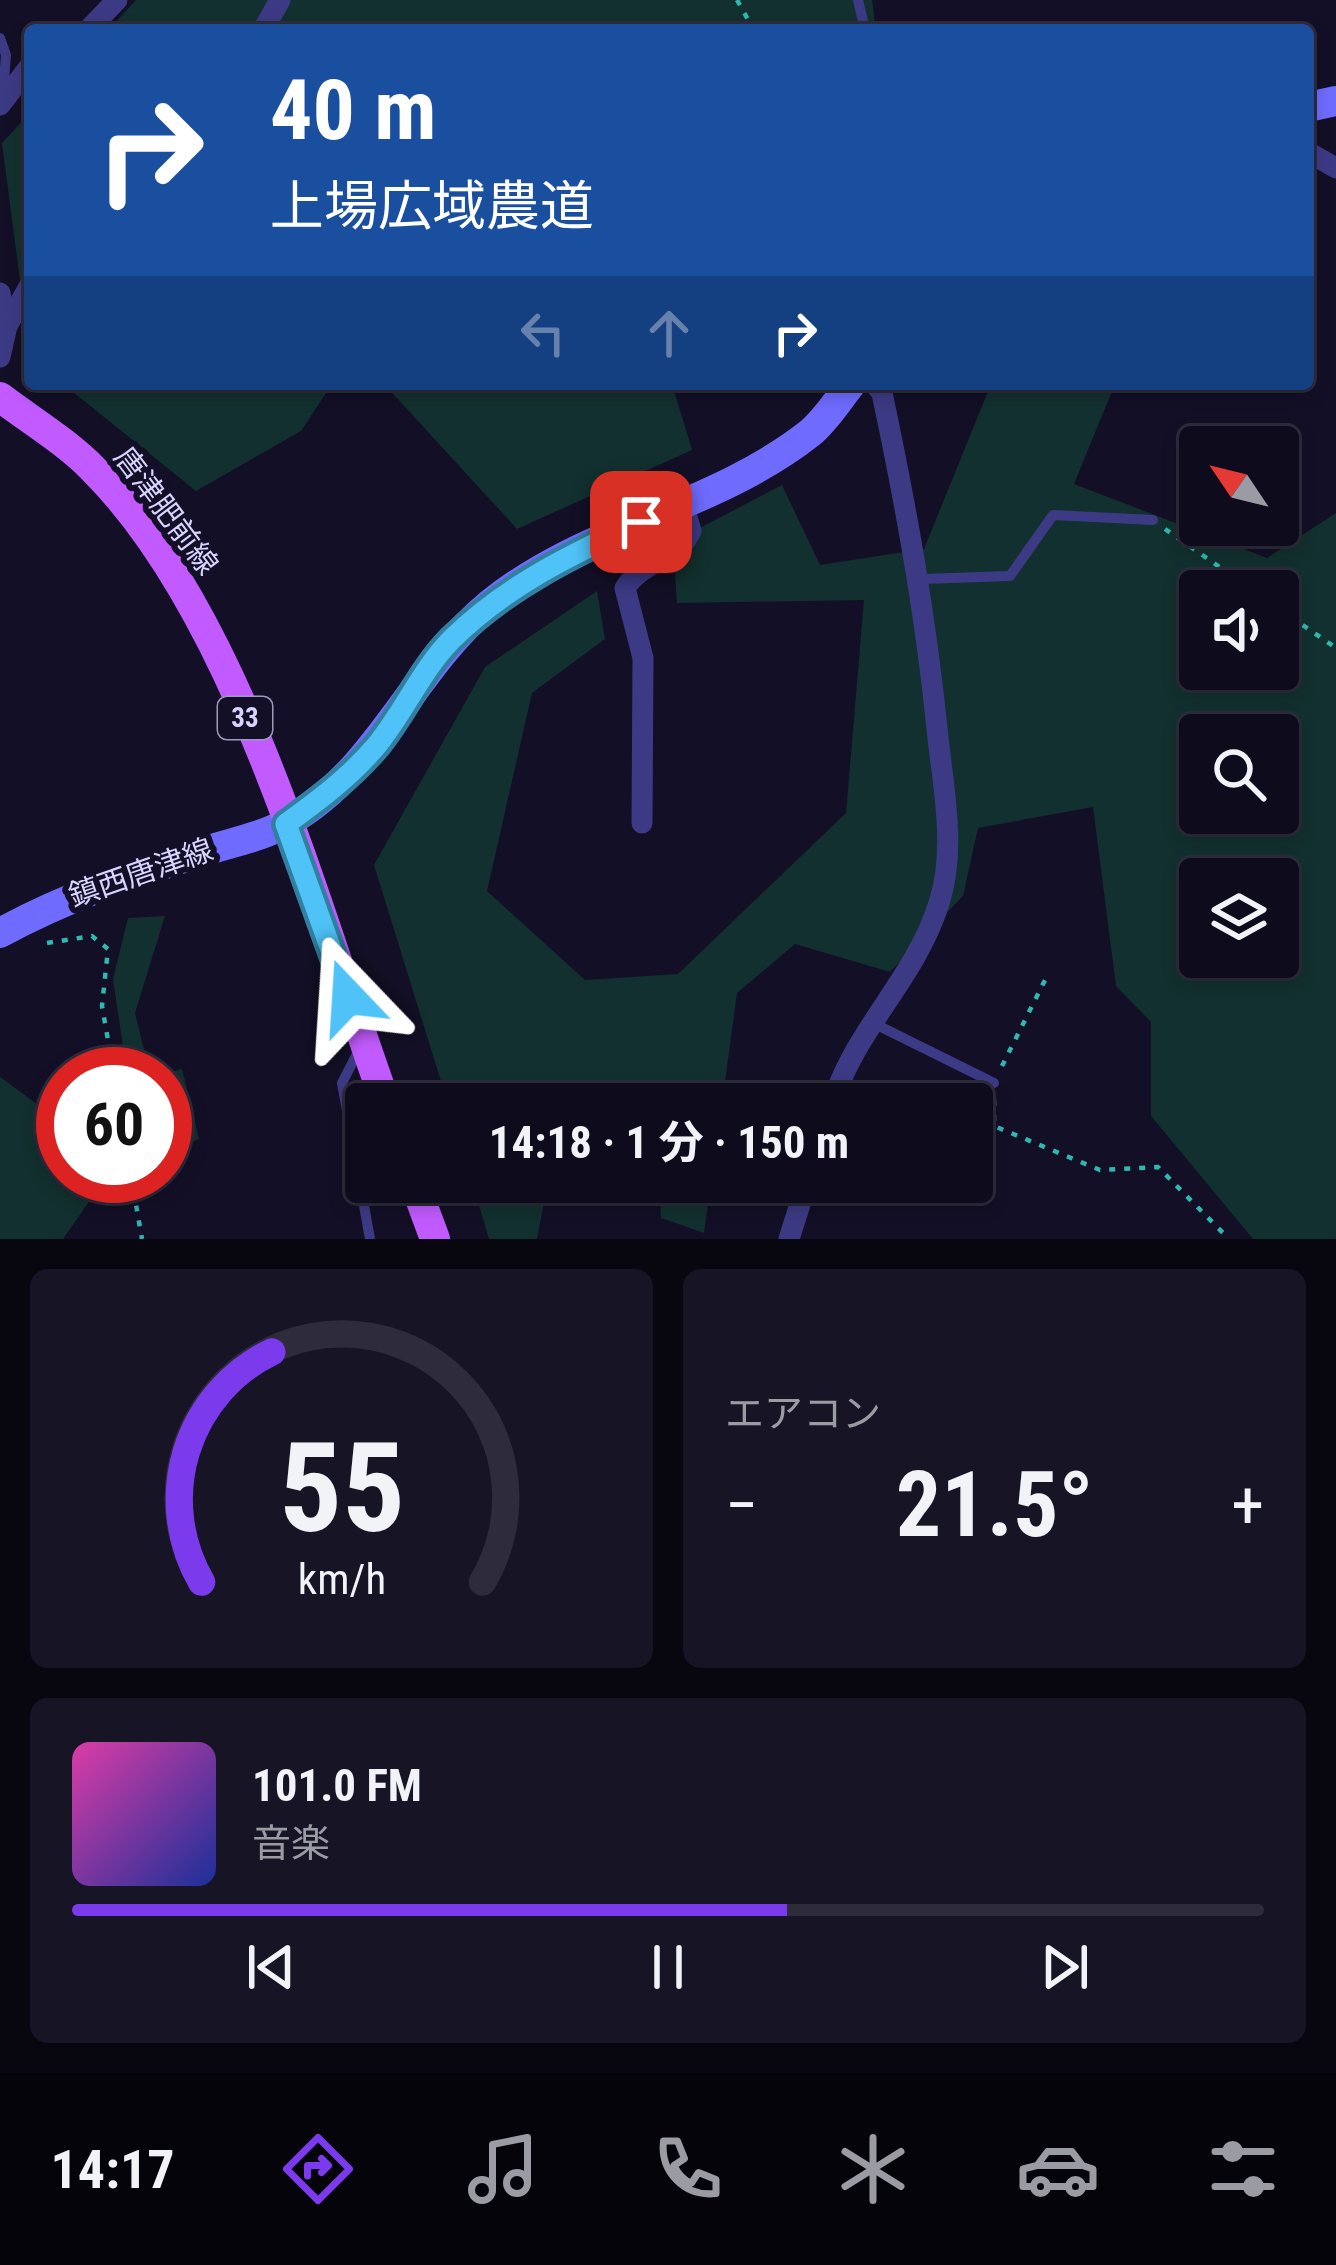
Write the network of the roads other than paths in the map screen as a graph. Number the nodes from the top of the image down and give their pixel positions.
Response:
1 (117, 0) edge
2 (94, 24) edge
3 (0, 38) edge
4 (24, 73) edge
5 (1, 100) edge
6 (0, 293) edge
7 (24, 296) edge
8 (7, 326) junction
9 (0, 358) edge
10 (845, 390) edge
11 (879, 390) edge
12 (0, 397) edge
13 (683, 503) junction
14 (1153, 520) road end
15 (922, 579) junction
16 (642, 823) dead end
17 (286, 824) junction
18 (0, 933) edge
19 (870, 1022) junction
20 (363, 1041) junction
21 (378, 1083) edge
22 (838, 1083) edge
23 (994, 1083) road end
24 (422, 1203) edge
25 (800, 1203) edge
26 (370, 1239) edge
27 (435, 1239) edge
28 (789, 1239) edge

1 - 2 street
3 - 5 lane
4 - 5 street
6 - 8 street
7 - 8 street
8 - 9 street
10 - 13 street, 鎮西唐津線
11 - 15 street
12 - 17 main road, 唐津肥前線 / 33
13 - 16 street
13 - 17 street, 鎮西唐津線
14 - 15 lane
15 - 19 street
17 - 18 street, 鎮西唐津線
17 - 20 main road, 唐津肥前線 / 33
19 - 22 street
19 - 23 lane
20 - 21 main road, 唐津肥前線 / 33
20 - 26 lane
24 - 27 main road
25 - 28 street

